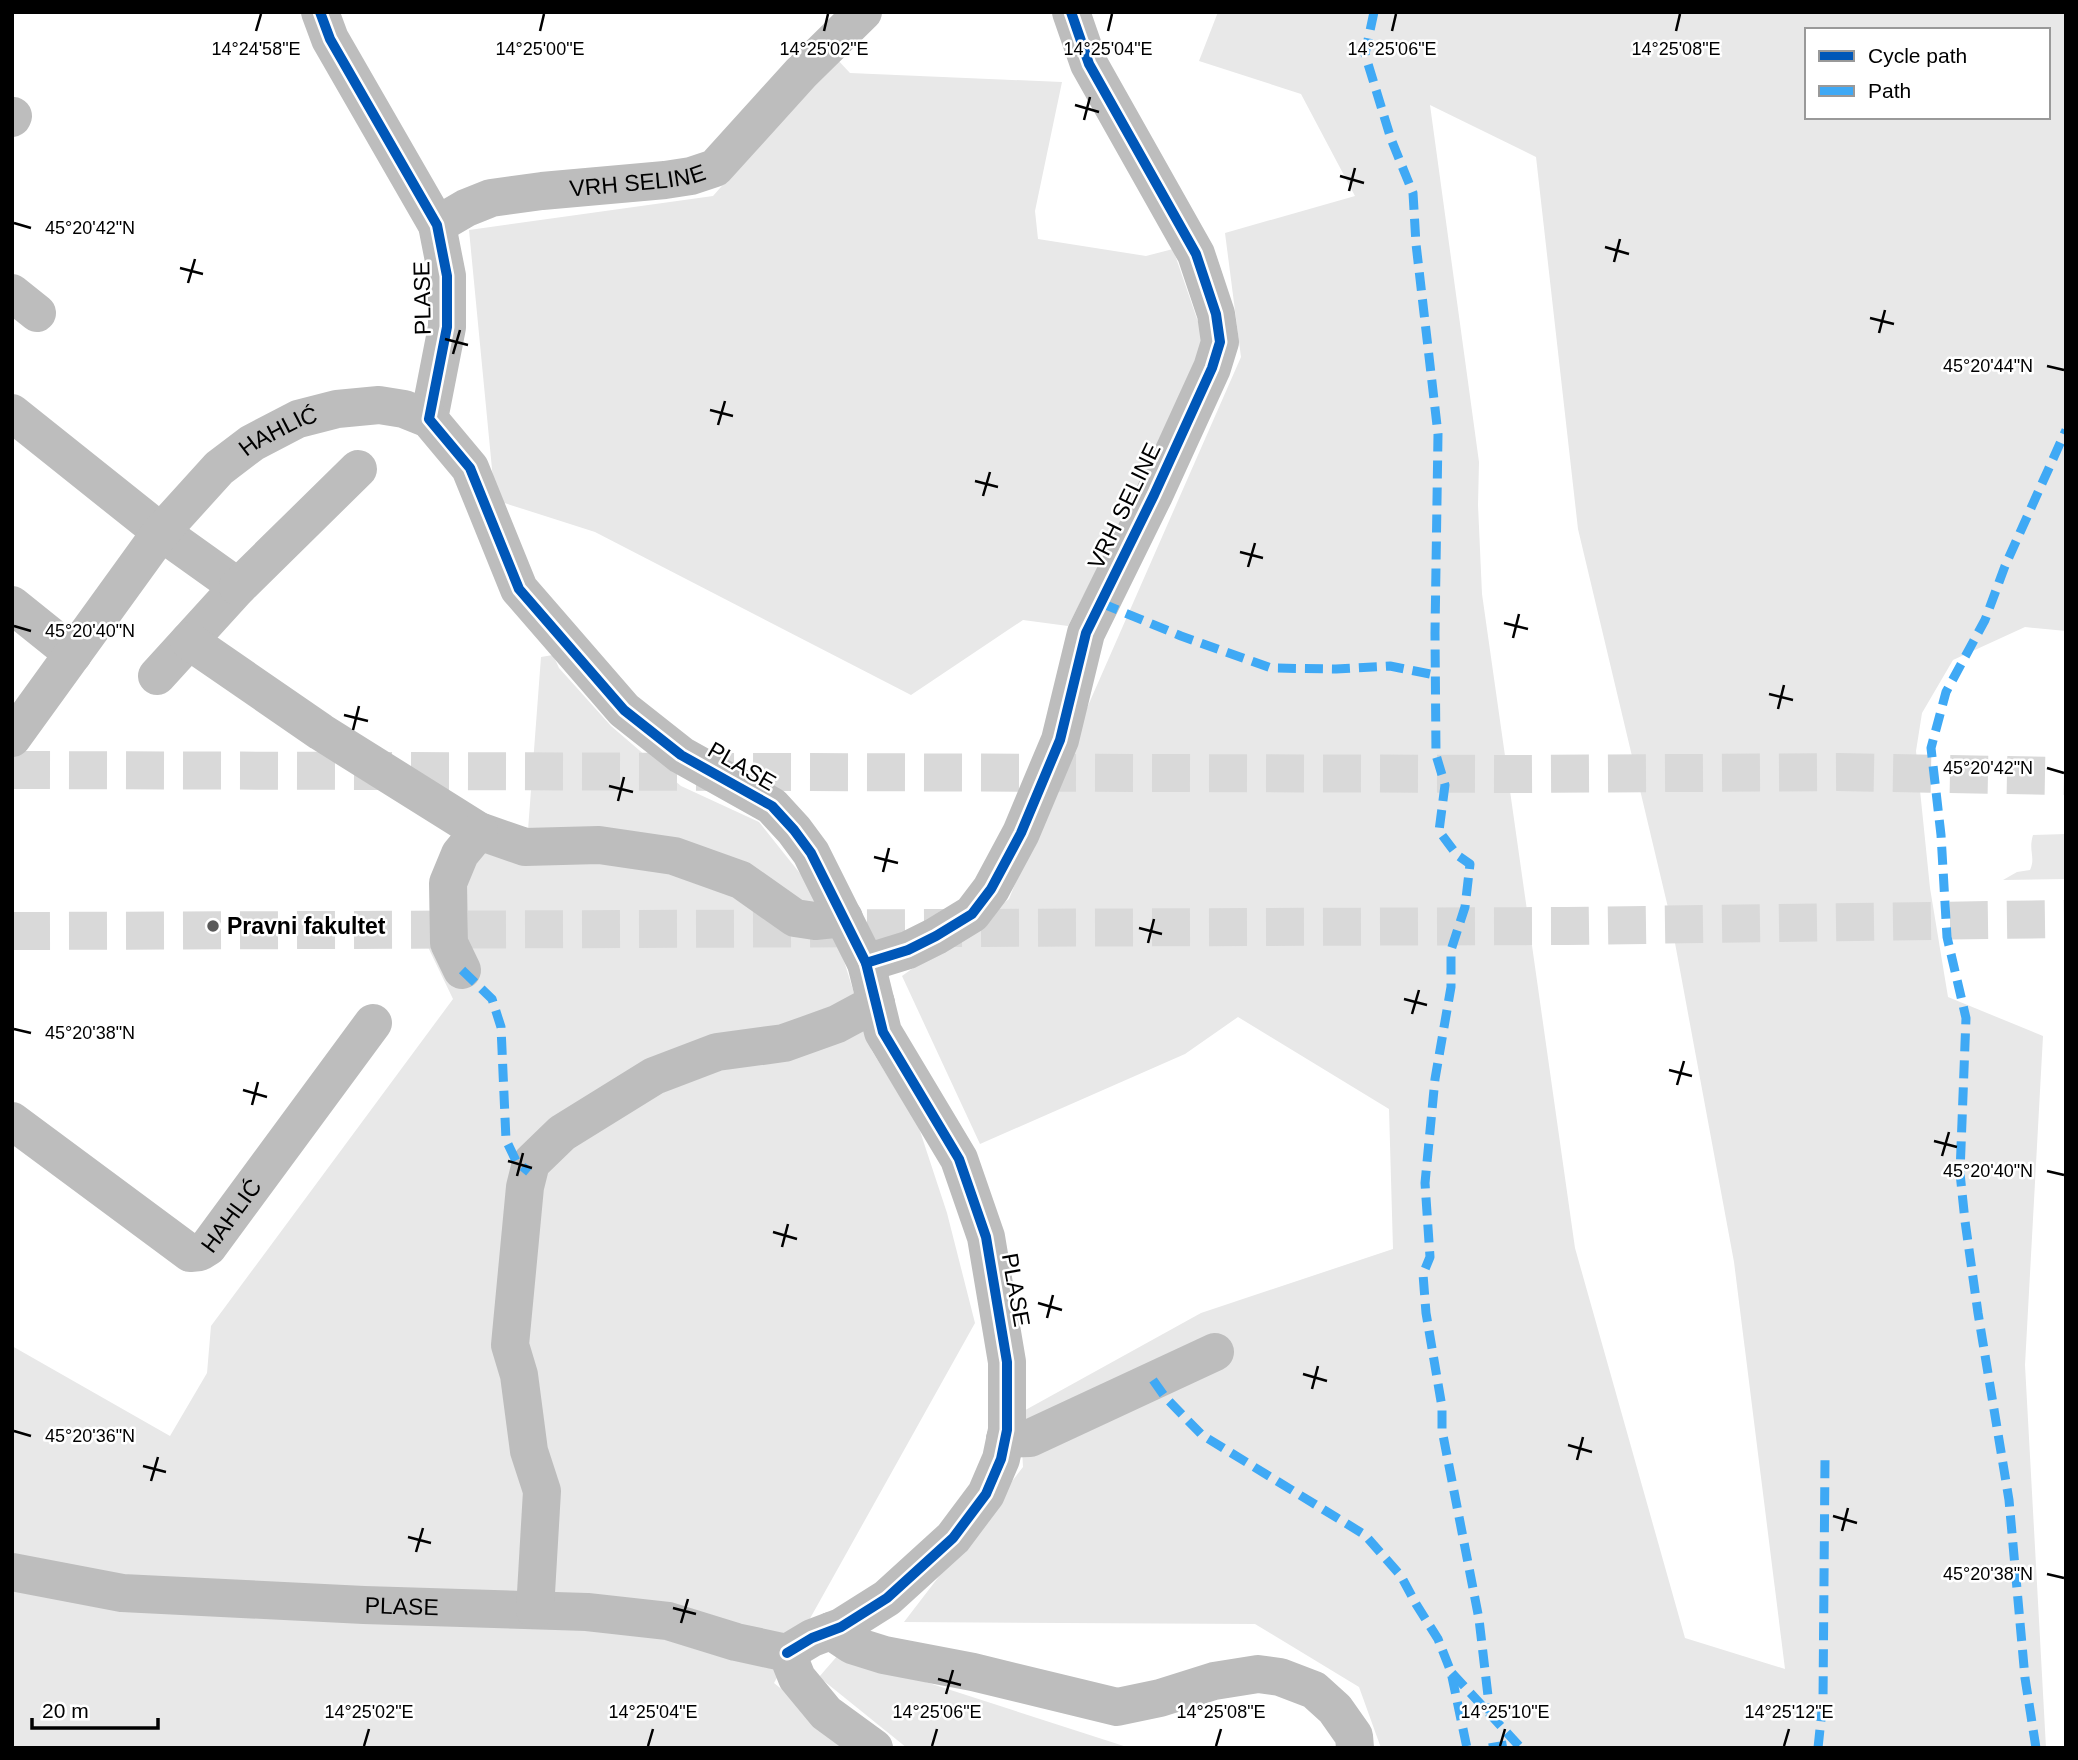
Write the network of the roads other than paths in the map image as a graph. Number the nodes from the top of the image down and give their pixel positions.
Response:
1 (320, 12) edge
2 (863, 12) edge
3 (1071, 12) edge
4 (438, 225) junction
5 (12, 413) edge
6 (429, 419) junction
7 (358, 469) dead end
8 (161, 532) junction
9 (238, 587) junction
10 (12, 605) edge
11 (189, 641) junction
12 (73, 654) junction
13 (157, 676) dead end
14 (12, 738) edge
15 (479, 831) junction
16 (844, 918) junction
17 (866, 963) junction
18 (462, 970) dead end
19 (876, 1003) junction
20 (373, 1023) dead end
21 (12, 1121) edge
22 (1215, 1352) dead end
23 (1004, 1439) junction
24 (12, 1572) edge
25 (535, 1610) junction
26 (831, 1631) junction
27 (787, 1653) junction
28 (874, 1748) edge
29 (1355, 1748) edge

1 - 4 street, PLASE
2 - 4 street, VRH SELINE
3 - 17 street, VRH SELINE
4 - 6 street, PLASE
5 - 8 street
6 - 8 street, HAHLIĆ
6 - 16 street, PLASE
7 - 9 street
8 - 9 street
8 - 12 street, HAHLIĆ
9 - 11 street
10 - 12 street
11 - 13 street
11 - 15 street
12 - 14 street, HAHLIĆ
15 - 16 street
15 - 18 street
16 - 17 street, PLASE
17 - 19 street, PLASE
19 - 23 street, PLASE
19 - 25 street
20 - 21 street, HAHLIĆ
22 - 23 street
23 - 26 street, PLASE
24 - 25 street, PLASE
25 - 27 street, PLASE
26 - 27 street, PLASE
26 - 29 street
27 - 28 street

